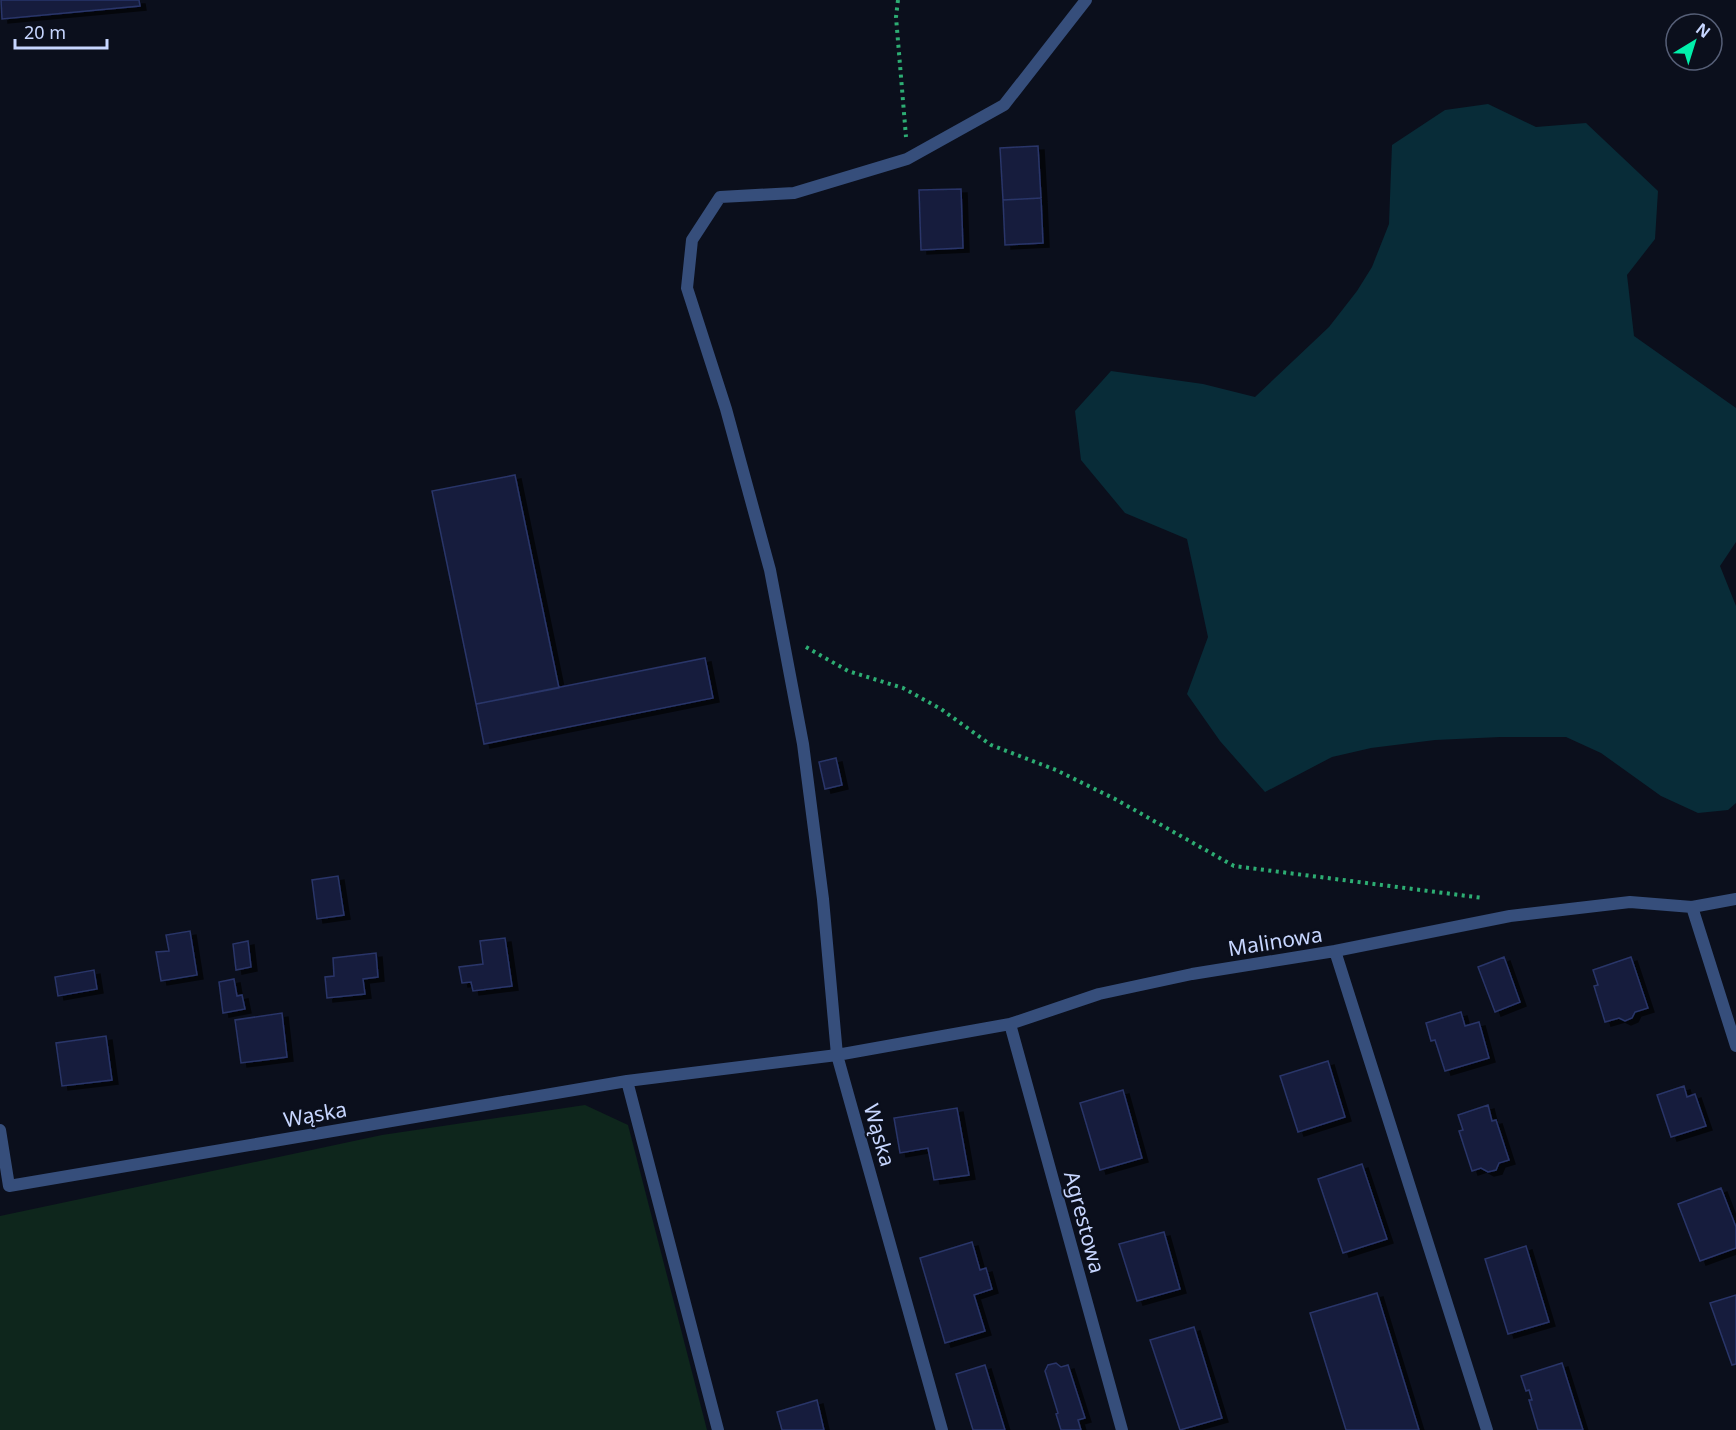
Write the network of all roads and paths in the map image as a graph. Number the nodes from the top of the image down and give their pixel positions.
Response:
1 (898, 0) edge
2 (1086, 0) edge
3 (907, 159) junction
4 (782, 633) junction
5 (1736, 899) edge
6 (1692, 907) junction
7 (1510, 916) junction
8 (1335, 951) junction
9 (1010, 1023) junction
10 (1736, 1046) edge
11 (837, 1055) junction
12 (627, 1081) junction
13 (0, 1130) edge
14 (718, 1430) edge
15 (942, 1430) edge
16 (1122, 1430) edge
17 (1486, 1430) edge

1 - 3 path
2 - 3 street
3 - 4 street
4 - 7 path
4 - 11 street
5 - 6 street
6 - 7 street
6 - 10 street
7 - 8 street
8 - 9 street, Malinowa
8 - 17 street, Malinowa
9 - 11 street, Malinowa
9 - 16 street, Agrestowa
11 - 12 street, Wąska
11 - 15 street, Wąska
12 - 13 street, Wąska
12 - 14 street

